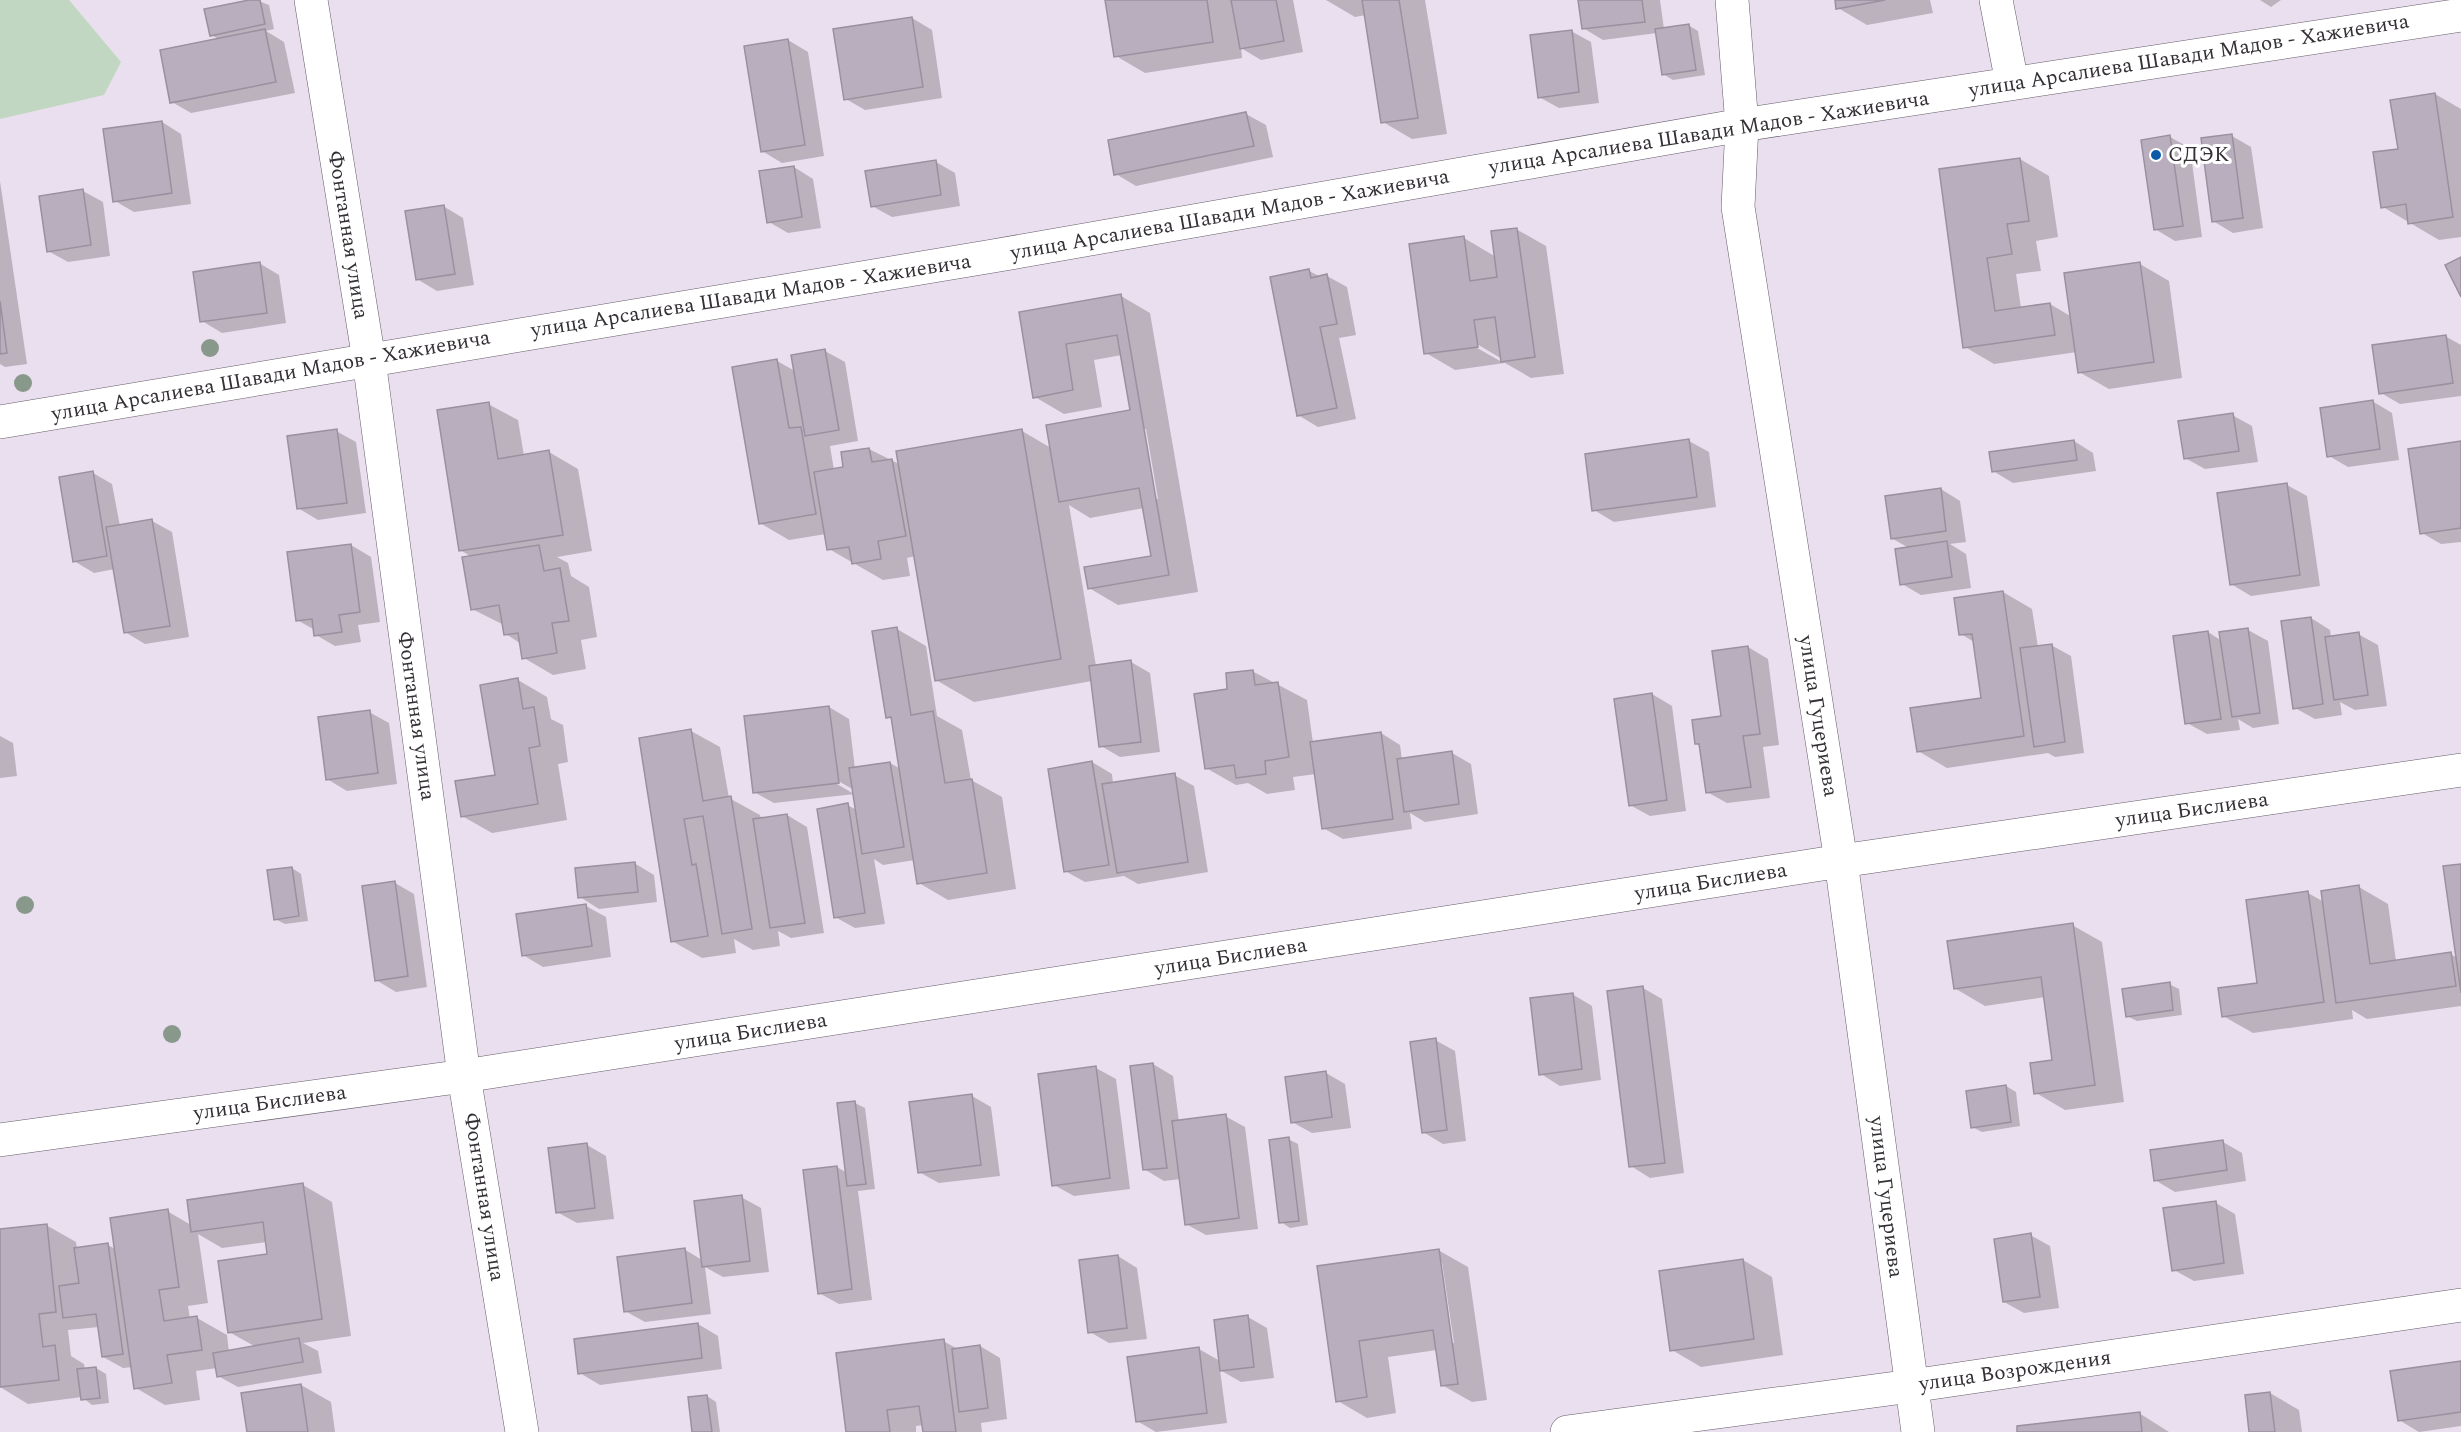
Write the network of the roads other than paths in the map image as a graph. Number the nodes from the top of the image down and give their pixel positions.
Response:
1 (311, 0) edge
2 (1731, 0) edge
3 (1995, 0) edge
4 (2461, 15) edge
5 (2012, 84) junction
6 (1742, 125) junction
7 (369, 360) junction
8 (0, 422) edge
9 (2461, 770) edge
10 (1841, 861) junction
11 (464, 1076) junction
12 (0, 1140) edge
13 (2461, 1305) edge
14 (1911, 1386) junction
15 (522, 1432) edge
16 (1567, 1432) edge
17 (1918, 1432) edge

1 - 7 street, Фонтанная улица
2 - 6 street, улица Гуцериева
3 - 5 street
4 - 5 street, улица Арсалиева Шавади Мадов - Хажиевича
5 - 6 street, улица Арсалиева Шавади Мадов - Хажиевича
6 - 7 street, улица Арсалиева Шавади Мадов - Хажиевича
6 - 10 street, улица Гуцериева
7 - 8 street, улица Арсалиева Шавади Мадов - Хажиевича
7 - 11 street, Фонтанная улица
9 - 10 street, улица Бислиева
10 - 11 street, улица Бислиева
10 - 14 street, улица Гуцериева
11 - 12 street, улица Бислиева
11 - 15 street, Фонтанная улица
13 - 14 street, улица Возрождения
14 - 16 street, улица Возрождения
14 - 17 street, улица Гуцериева

